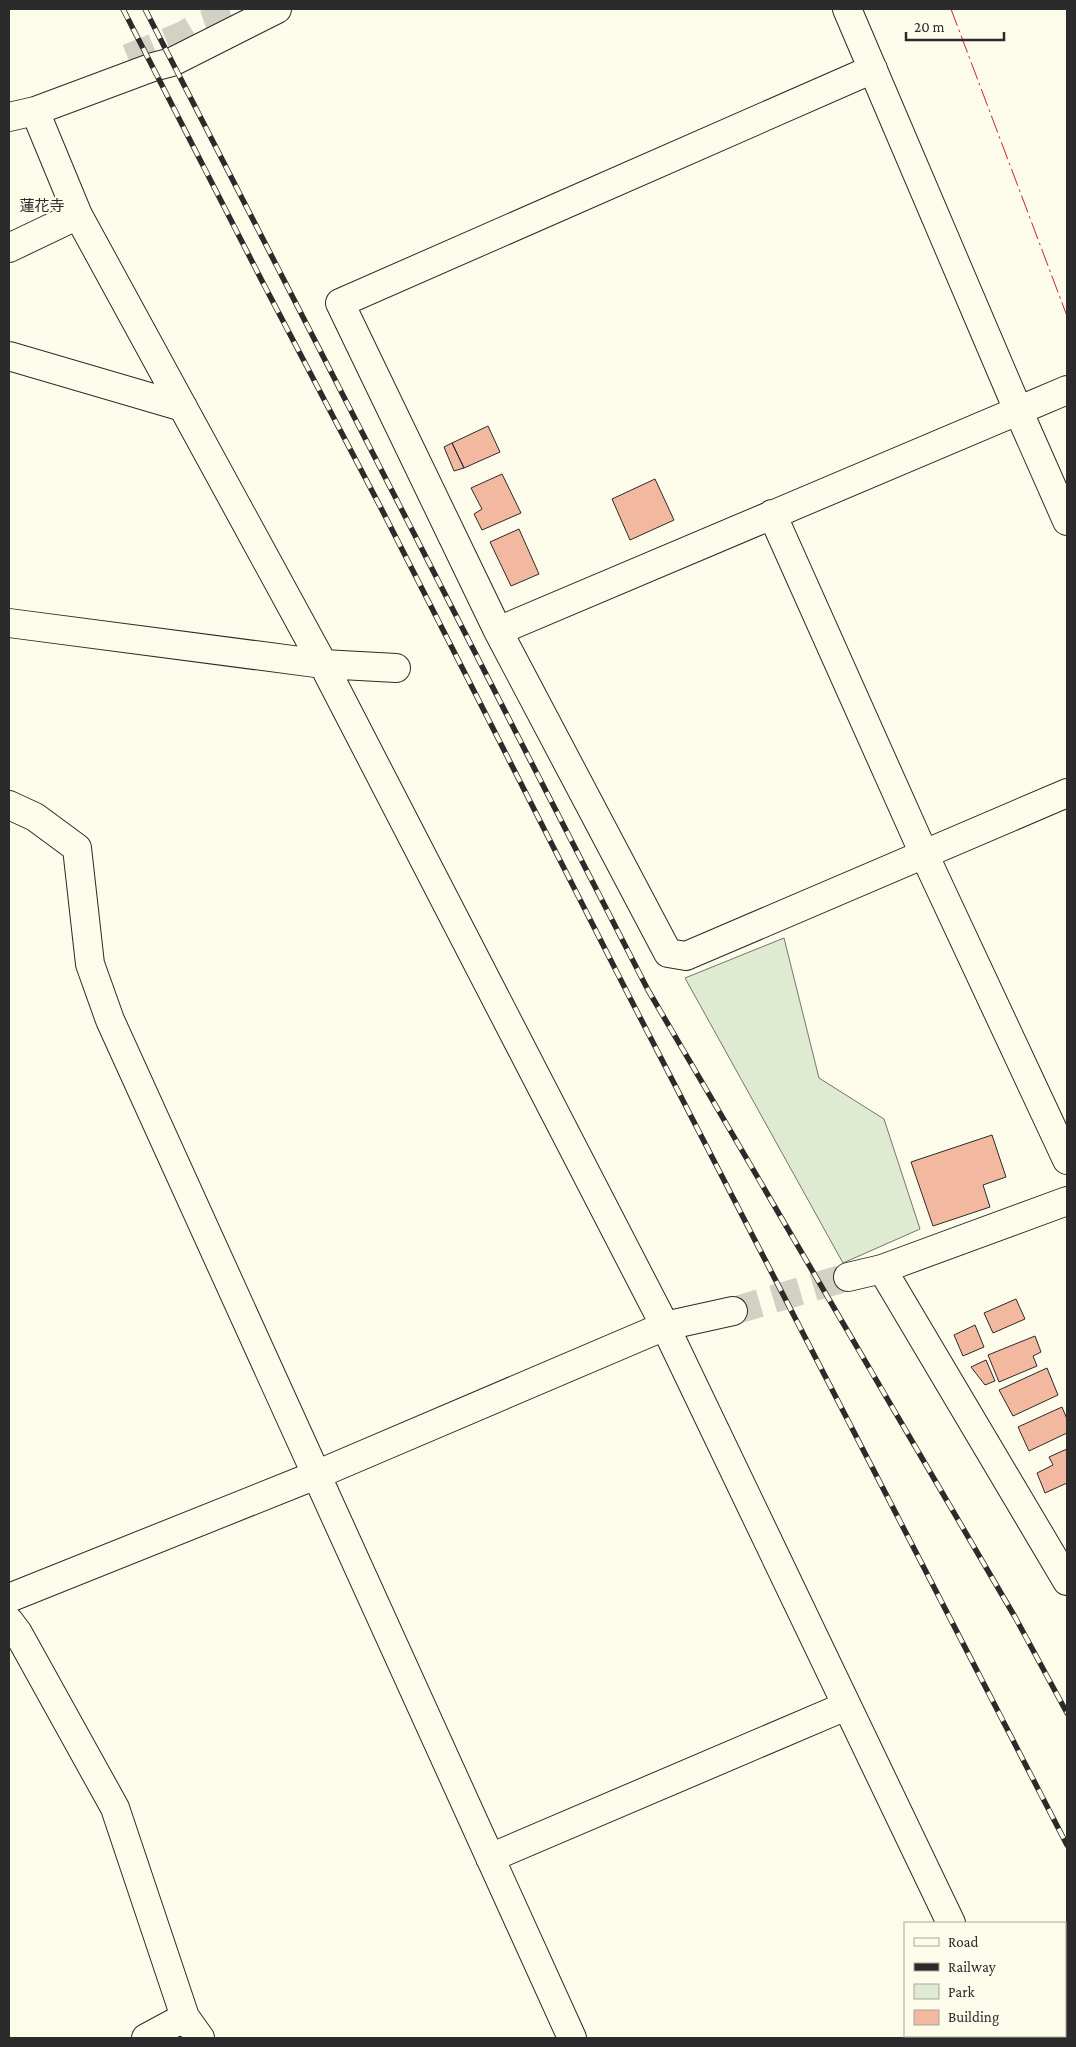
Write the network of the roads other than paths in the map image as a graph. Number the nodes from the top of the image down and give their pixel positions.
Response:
1 (277, 9) edge
2 (848, 9) edge
3 (873, 69) junction
4 (35, 111) junction
5 (9, 117) edge
6 (78, 215) junction
7 (9, 248) edge
8 (9, 356) edge
9 (1067, 390) edge
10 (183, 408) junction
11 (1018, 410) junction
12 (772, 514) junction
13 (1067, 522) edge
14 (9, 623) edge
15 (498, 631) junction
16 (323, 664) junction
17 (396, 668) dead end
18 (1067, 793) edge
19 (9, 806) edge
20 (924, 854) junction
21 (1067, 1160) edge
22 (1067, 1201) edge
23 (882, 1269) junction
24 (848, 1277) tunnel mouth
25 (733, 1311) tunnel mouth
26 (665, 1326) junction
27 (316, 1475) junction
28 (1067, 1581) edge
29 (9, 1598) edge
30 (9, 1621) edge
31 (846, 1706) junction
32 (490, 1858) junction
33 (951, 1922) edge
34 (192, 2028) edge
35 (146, 2038) edge
36 (572, 2038) edge

1 - 4 street
2 - 3 street
3 - 11 street
3 - 15 street
4 - 5 street
4 - 6 street
6 - 7 street
6 - 10 street
8 - 10 street
9 - 11 street
10 - 16 street
11 - 12 street
11 - 13 street
12 - 15 street
12 - 20 street
14 - 16 street
15 - 20 street
16 - 17 street
16 - 26 street
18 - 20 street
19 - 27 street
20 - 21 street
22 - 23 street
23 - 24 street
23 - 28 street
25 - 26 street
26 - 27 street
26 - 31 street
27 - 29 street
27 - 32 street
30 - 34 street
31 - 32 street
31 - 33 street
32 - 36 street
34 - 35 street

